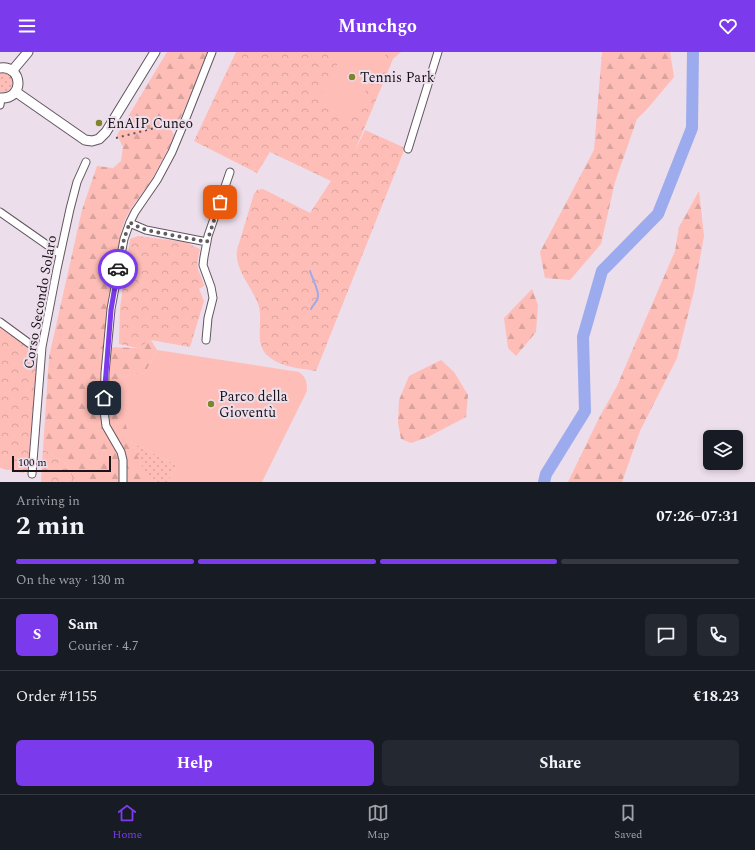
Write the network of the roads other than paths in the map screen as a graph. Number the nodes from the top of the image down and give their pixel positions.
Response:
1 (28, 52) edge
2 (155, 52) edge
3 (212, 52) edge
4 (438, 52) edge
5 (0, 68) edge
6 (12, 71) junction
7 (16, 92) junction
8 (0, 101) edge
9 (408, 149) dead end
10 (86, 162) dead end
11 (230, 172) dead end
12 (1, 212) edge
13 (130, 222) junction
14 (207, 242) junction
15 (60, 254) junction
16 (0, 322) edge
17 (206, 340) dead end
18 (41, 352) junction
19 (32, 474) dead end
20 (123, 482) edge

1 - 6 street
2 - 7 street
3 - 13 street
4 - 9 street
5 - 6 street
6 - 7 street
7 - 8 street
10 - 15 street, Corso Secondo Solaro
11 - 14 street
12 - 15 street
13 - 14 street
13 - 20 street
14 - 17 street
15 - 18 street, Corso Secondo Solaro
16 - 18 street
18 - 19 street, Corso Secondo Solaro

